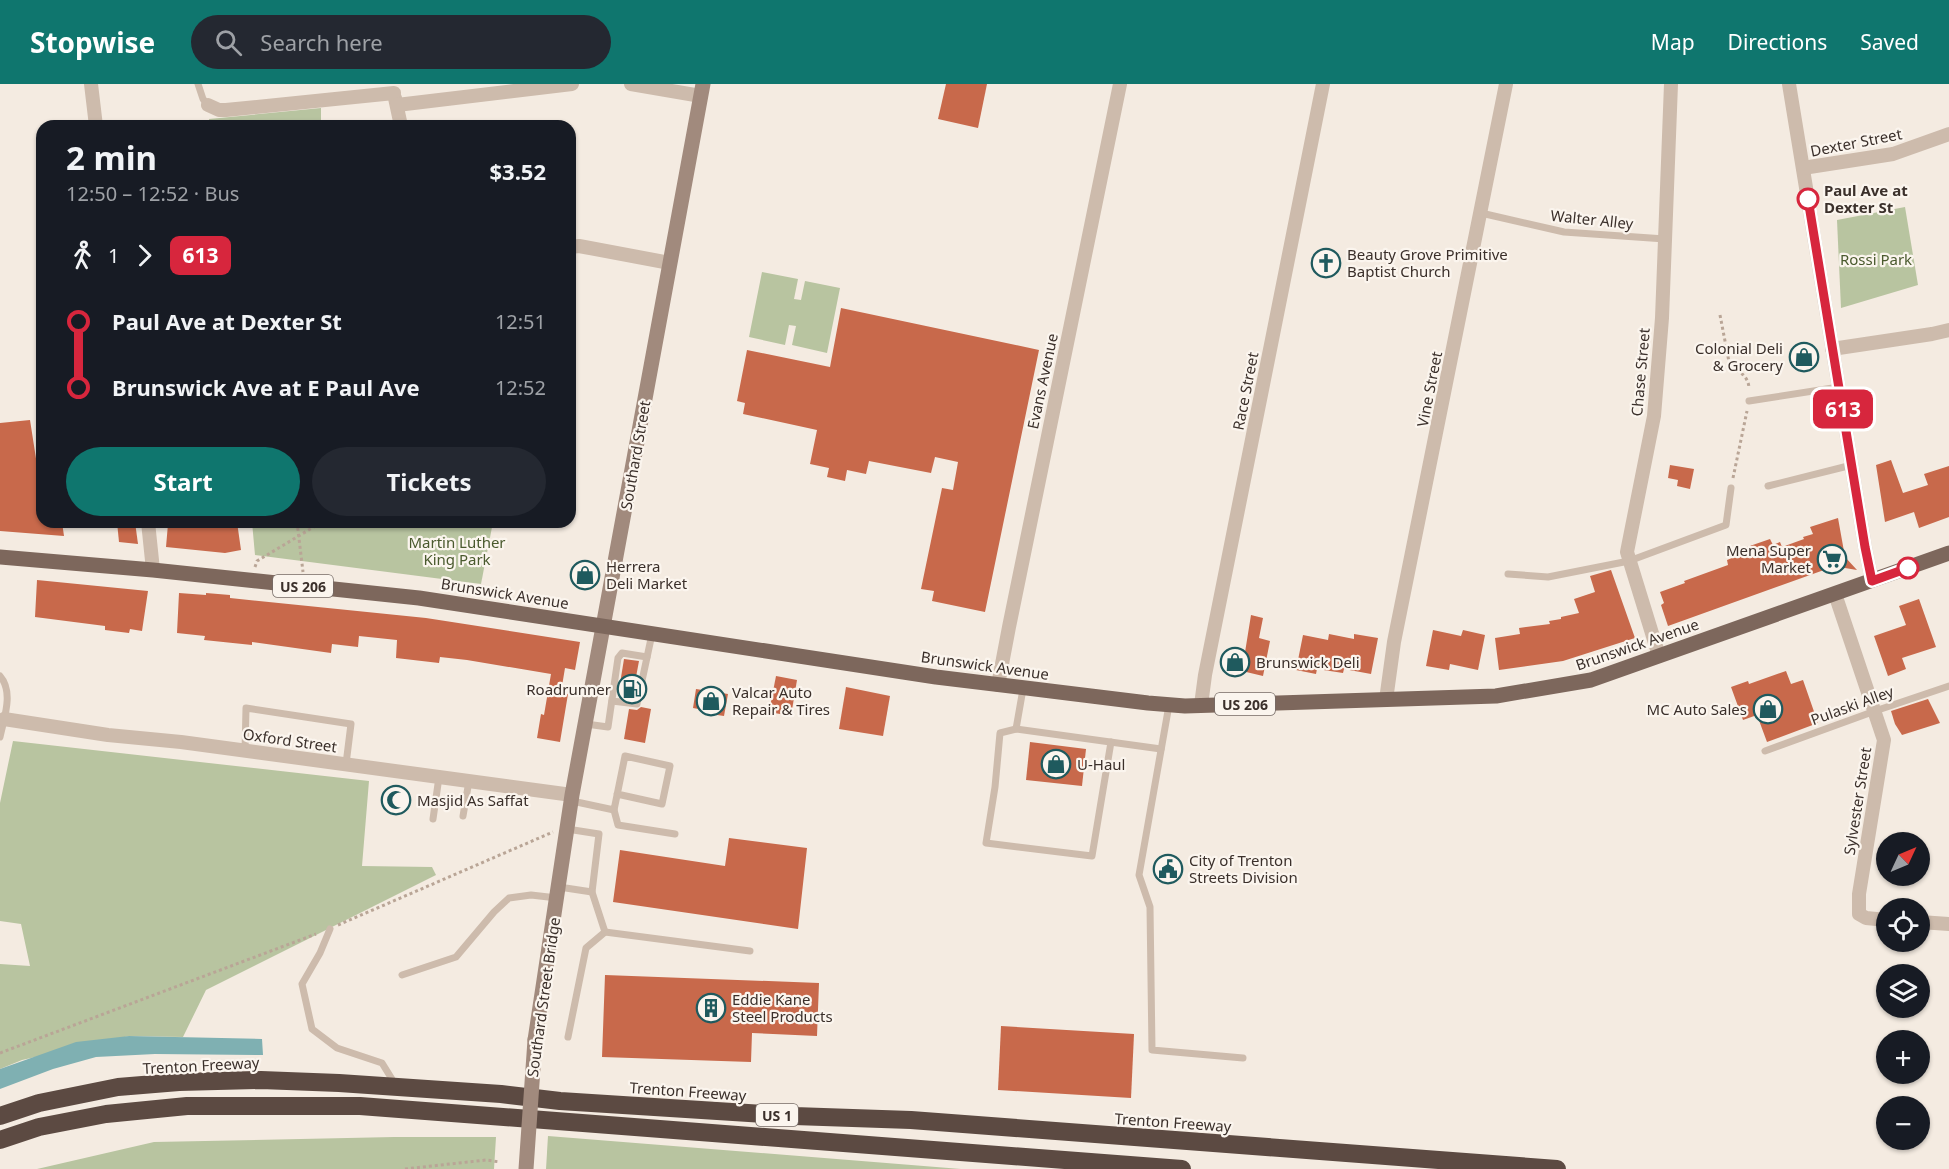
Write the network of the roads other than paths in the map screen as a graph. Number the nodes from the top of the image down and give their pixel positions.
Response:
1 (91, 84) edge
2 (198, 84) edge
3 (572, 84) edge
4 (631, 84) edge
5 (1120, 84) edge
6 (1323, 84) edge
7 (1506, 84) edge
8 (1671, 84) edge
9 (1789, 84) edge
10 (702, 90) edge
11 (394, 94) edge
12 (208, 105) joint
13 (95, 120) edge
14 (400, 120) edge
15 (1949, 134) edge
16 (1803, 168) junction
17 (1481, 213) junction
18 (1665, 239) junction
19 (576, 246) edge
20 (670, 263) junction
21 (1948, 332) edge
22 (1832, 349) junction
23 (1839, 387) junction
24 (1749, 401) dead end
25 (1852, 465) junction
26 (1768, 486) dead end
27 (1731, 488) dead end
28 (149, 528) edge
29 (1949, 554) edge
30 (0, 557) edge
31 (1629, 561) junction
32 (153, 570) junction
33 (1508, 574) dead end
34 (1872, 581) junction
35 (1835, 594) junction
36 (604, 626) junction
37 (652, 633) junction
38 (1659, 656) junction
39 (647, 657) junction
40 (0, 676) edge
41 (998, 685) junction
42 (1949, 686) edge
43 (1023, 689) junction
44 (612, 700) junction
45 (1386, 700) junction
46 (1168, 705) junction
47 (1201, 705) junction
48 (1875, 711) junction
49 (4, 719) junction
50 (586, 724) junction
51 (1016, 729) junction
52 (0, 737) edge
53 (1111, 742) junction
54 (1161, 749) junction
55 (245, 751) junction
56 (1765, 751) dead end
57 (346, 764) junction
58 (439, 777) junction
59 (469, 781) junction
60 (617, 794) junction
61 (572, 798) junction
62 (614, 810) junction
63 (463, 816) dead end
64 (433, 819) dead end
65 (568, 828) junction
66 (675, 834) dead end
67 (558, 892) junction
68 (592, 892) junction
69 (1876, 919) edge
70 (1930, 923) edge
71 (1949, 924) edge
72 (330, 928) road end
73 (605, 932) junction
74 (750, 951) dead end
75 (402, 975) dead end
76 (568, 1037) dead end
77 (1243, 1058) dead end
78 (396, 1087) junction
79 (0, 1116) edge
80 (0, 1140) edge
81 (526, 1169) edge
82 (1182, 1169) edge
83 (1557, 1169) edge

1 - 13 street
2 - 12 lane
3 - 11 street
4 - 10 street
5 - 41 street, Evans Avenue
6 - 47 street, Race Street
7 - 17 street, Vine Street
8 - 18 street, Chase Street
9 - 16 street
10 - 20 main road, Southard Street
11 - 12 street
11 - 14 street
15 - 16 street, Dexter Street
16 - 22 street
17 - 18 lane, Walter Alley
17 - 45 street, Vine Street
18 - 31 street, Chase Street
19 - 20 street
20 - 36 main road, Southard Street
21 - 22 street
22 - 23 street
23 - 24 lane
23 - 25 street
25 - 26 lane
25 - 34 street
27 - 31 lane
28 - 32 street
29 - 34 main road, Brunswick Avenue / US 206
30 - 32 main road, Brunswick Avenue / US 206
31 - 33 lane
31 - 38 street, Chase Street
32 - 36 main road, Brunswick Avenue / US 206
34 - 35 main road, Brunswick Avenue / US 206
35 - 38 main road, Brunswick Avenue / US 206
35 - 48 street, Sylvester Street
36 - 37 main road, Brunswick Avenue / US 206
36 - 50 main road, Southard Street
37 - 39 lane
37 - 41 main road, Brunswick Avenue / US 206
38 - 45 main road, Brunswick Avenue / US 206
39 - 44 lane
39 - 44 lane
40 - 49 lane
41 - 43 main road, Brunswick Avenue / US 206
42 - 48 lane, Pulaski Alley
43 - 46 main road, Brunswick Avenue / US 206
43 - 51 lane
44 - 50 lane
45 - 47 main road, Brunswick Avenue / US 206
46 - 47 main road, Brunswick Avenue / US 206
46 - 54 lane
48 - 56 lane, Pulaski Alley
48 - 69 street, Sylvester Street
49 - 52 lane
49 - 55 street, Oxford Street
50 - 61 main road, Southard Street
51 - 53 lane
51 - 53 lane
53 - 54 lane
54 - 77 lane
55 - 57 street, Oxford Street
55 - 57 lane
57 - 58 street, Oxford Street
58 - 59 street, Oxford Street
58 - 64 lane
59 - 61 street, Oxford Street
59 - 63 lane
60 - 60 lane
60 - 62 lane
61 - 62 lane
61 - 65 main road, Southard Street
62 - 66 lane
65 - 67 main road, Southard Street Bridge
65 - 68 lane
67 - 68 lane
67 - 75 lane
67 - 81 main road, Southard Street Bridge, bridge
68 - 73 lane
70 - 71 street
72 - 78 lane
73 - 74 lane
73 - 76 lane
78 - 79 highway, Trenton Freeway / US 1
78 - 83 highway, Trenton Freeway / US 1
80 - 82 highway, US 1

